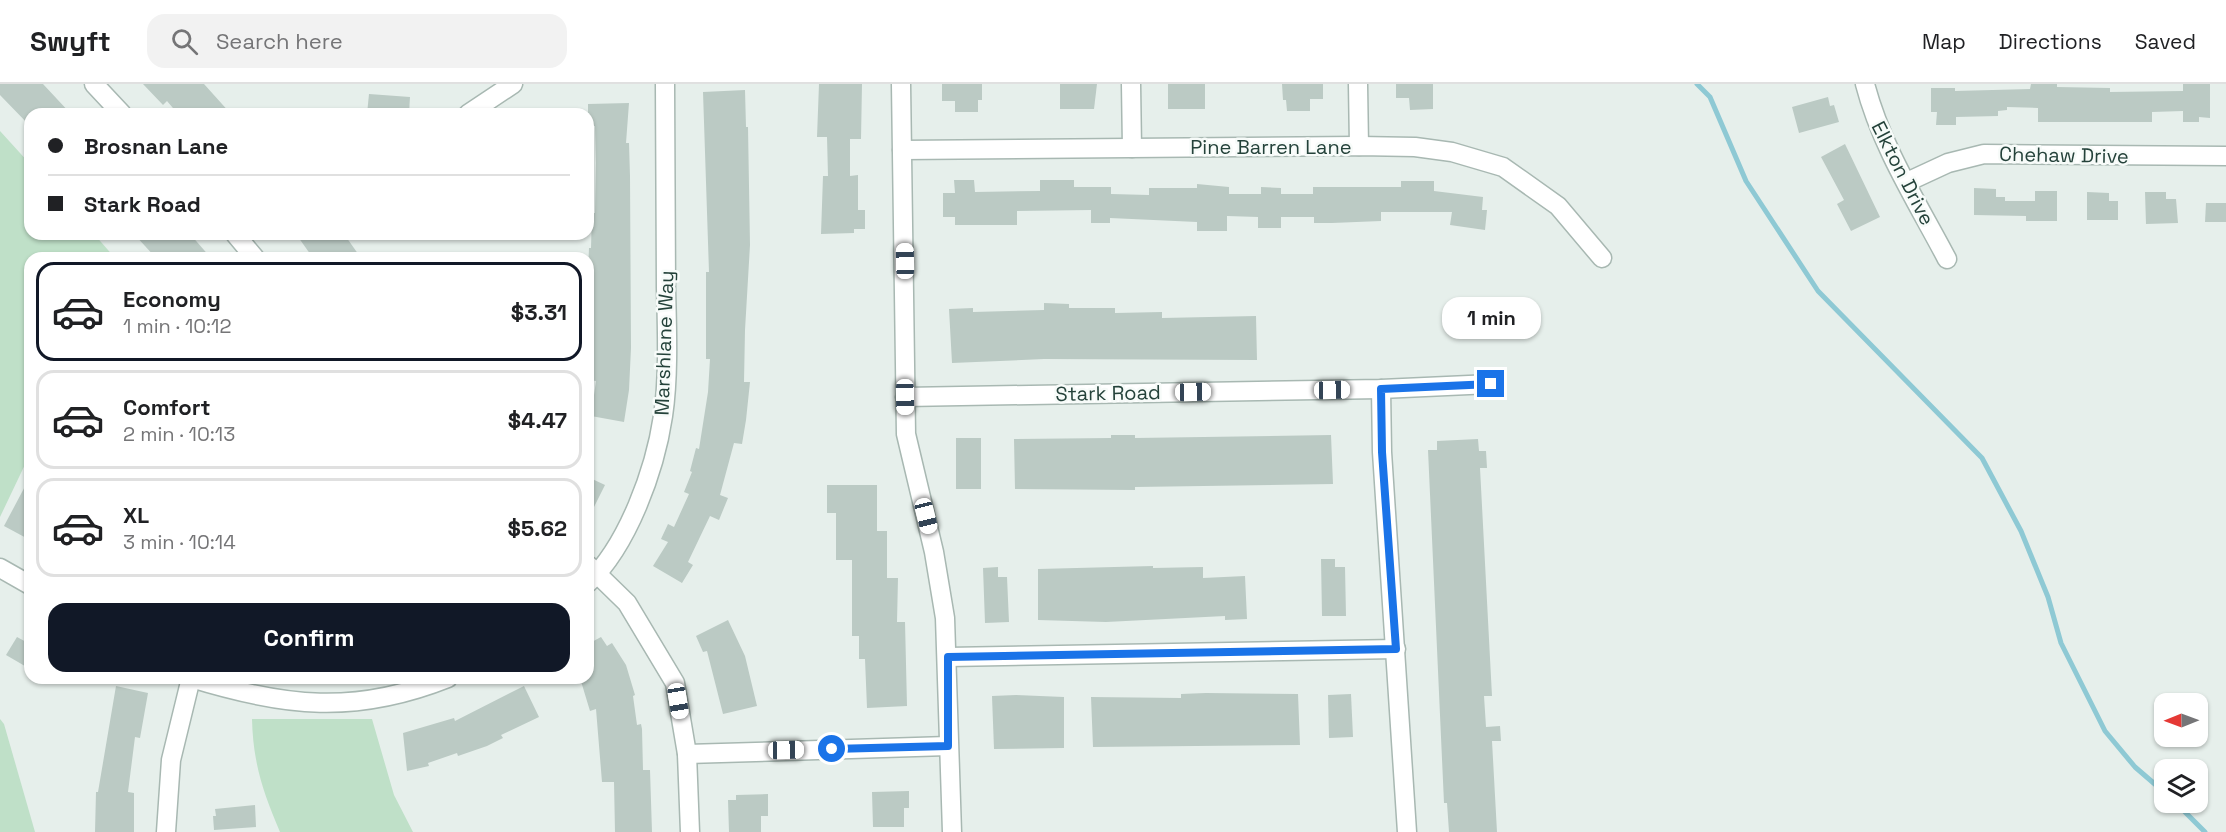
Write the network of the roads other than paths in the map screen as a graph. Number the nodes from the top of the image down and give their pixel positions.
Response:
1 (94, 84) edge
2 (513, 84) edge
3 (665, 84) edge
4 (901, 84) edge
5 (1131, 84) edge
6 (1358, 84) edge
7 (1865, 84) edge
8 (116, 108) edge
9 (477, 108) edge
10 (1359, 146) junction
11 (1132, 148) junction
12 (902, 150) junction
13 (2226, 156) edge
14 (1907, 182) junction
15 (241, 240) edge
16 (250, 252) edge
17 (1602, 258) dead end
18 (1947, 259) dead end
19 (1491, 384) dead end
20 (1381, 389) junction
21 (905, 397) junction
22 (0, 568) edge
23 (594, 570) edge
24 (594, 576) edge
25 (24, 582) edge
26 (1396, 649) junction
27 (948, 657) junction
28 (190, 684) edge
29 (210, 684) edge
30 (432, 684) edge
31 (948, 746) junction
32 (687, 754) junction
33 (166, 832) edge
34 (690, 832) edge
35 (952, 832) edge
36 (1407, 832) edge

1 - 8 street
2 - 9 street
3 - 23 street, Marshlane Way
4 - 12 street
5 - 11 street
6 - 10 street
7 - 14 street, Elkton Drive
10 - 11 street, Pine Barren Lane
10 - 17 street, Pine Barren Lane
11 - 12 street, Pine Barren Lane
12 - 21 street
13 - 14 street, Chehaw Drive
14 - 18 street, Elkton Drive
15 - 16 street
19 - 20 street, Stark Road
20 - 21 street, Stark Road
20 - 26 street
21 - 27 street
22 - 25 street
24 - 32 street
26 - 27 street
26 - 36 street
27 - 31 street
28 - 33 street
29 - 30 street
31 - 32 street
31 - 35 street
32 - 34 street

